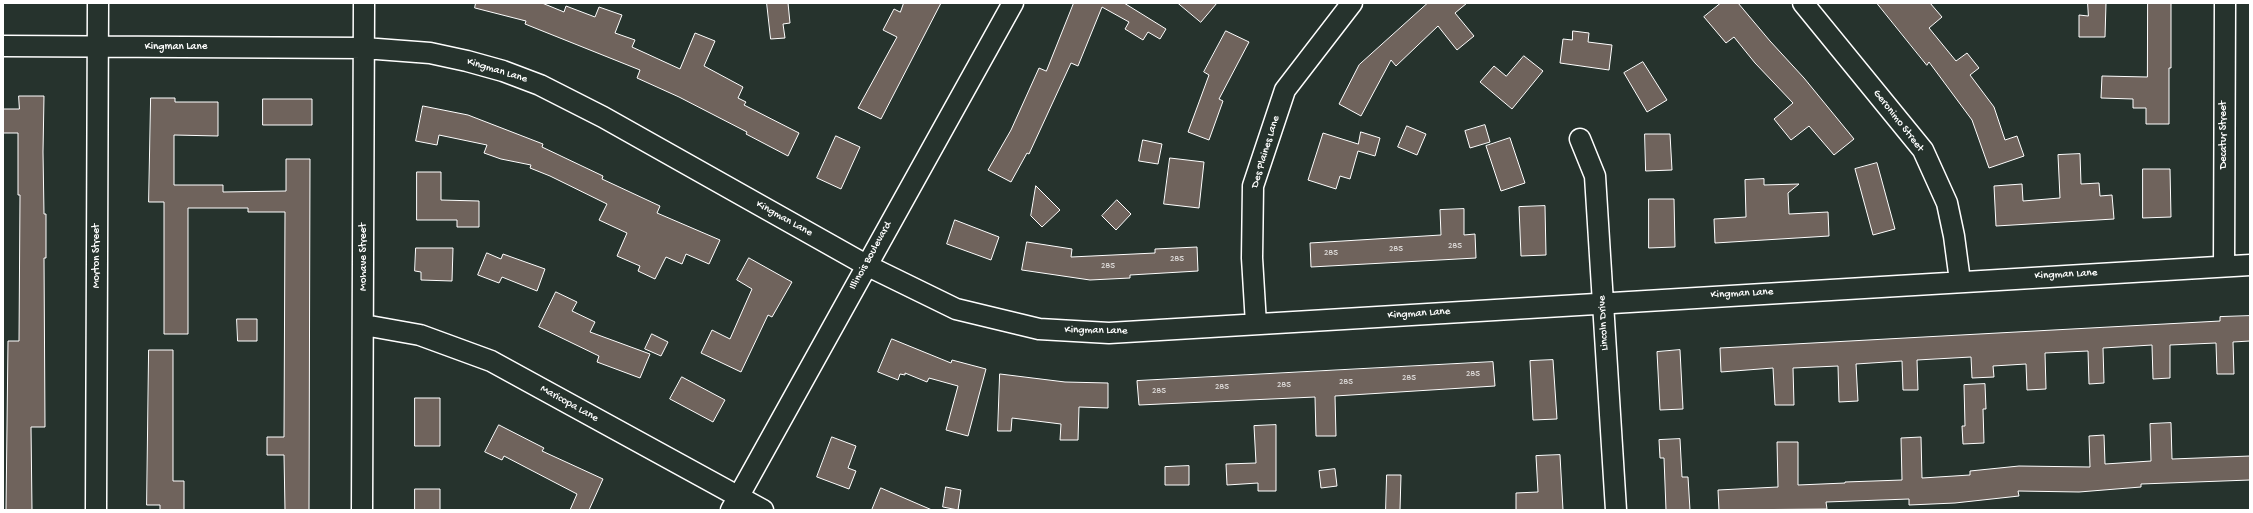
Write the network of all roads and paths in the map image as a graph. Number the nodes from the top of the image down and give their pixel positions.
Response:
1 (98, 3) edge
2 (364, 3) edge
3 (1013, 3) edge
4 (1352, 3) edge
5 (1803, 3) edge
6 (2225, 3) edge
7 (3, 46) edge
8 (98, 46) junction
9 (364, 48) junction
10 (1580, 139) dead end
11 (2250, 264) edge
12 (866, 265) junction
13 (2224, 266) junction
14 (1960, 281) junction
15 (1603, 303) junction
16 (364, 324) junction
17 (1256, 324) junction
18 (735, 503) edge
19 (96, 510) edge
20 (362, 510) edge
21 (763, 510) edge
22 (1616, 510) edge

1 - 8 street, Morton Street
2 - 9 street, Mohave Street
3 - 12 street, Illinois Boulevard
4 - 17 street, Des Plaines Lane
5 - 14 street, Geronimo Street
6 - 13 street, Decatur Street
7 - 8 street, Kingman Lane
8 - 9 street, Kingman Lane
8 - 19 street, Morton Street
9 - 12 street, Kingman Lane
9 - 16 street, Mohave Street
10 - 15 street, Lincoln Drive
11 - 13 street, Kingman Lane
12 - 17 street, Kingman Lane
12 - 18 street, Illinois Boulevard
13 - 14 street, Kingman Lane
14 - 15 street, Kingman Lane
15 - 17 street, Kingman Lane
15 - 22 street, Lincoln Drive
16 - 18 street, Maricopa Lane
16 - 20 street, Mohave Street
18 - 21 street, Maricopa Lane

